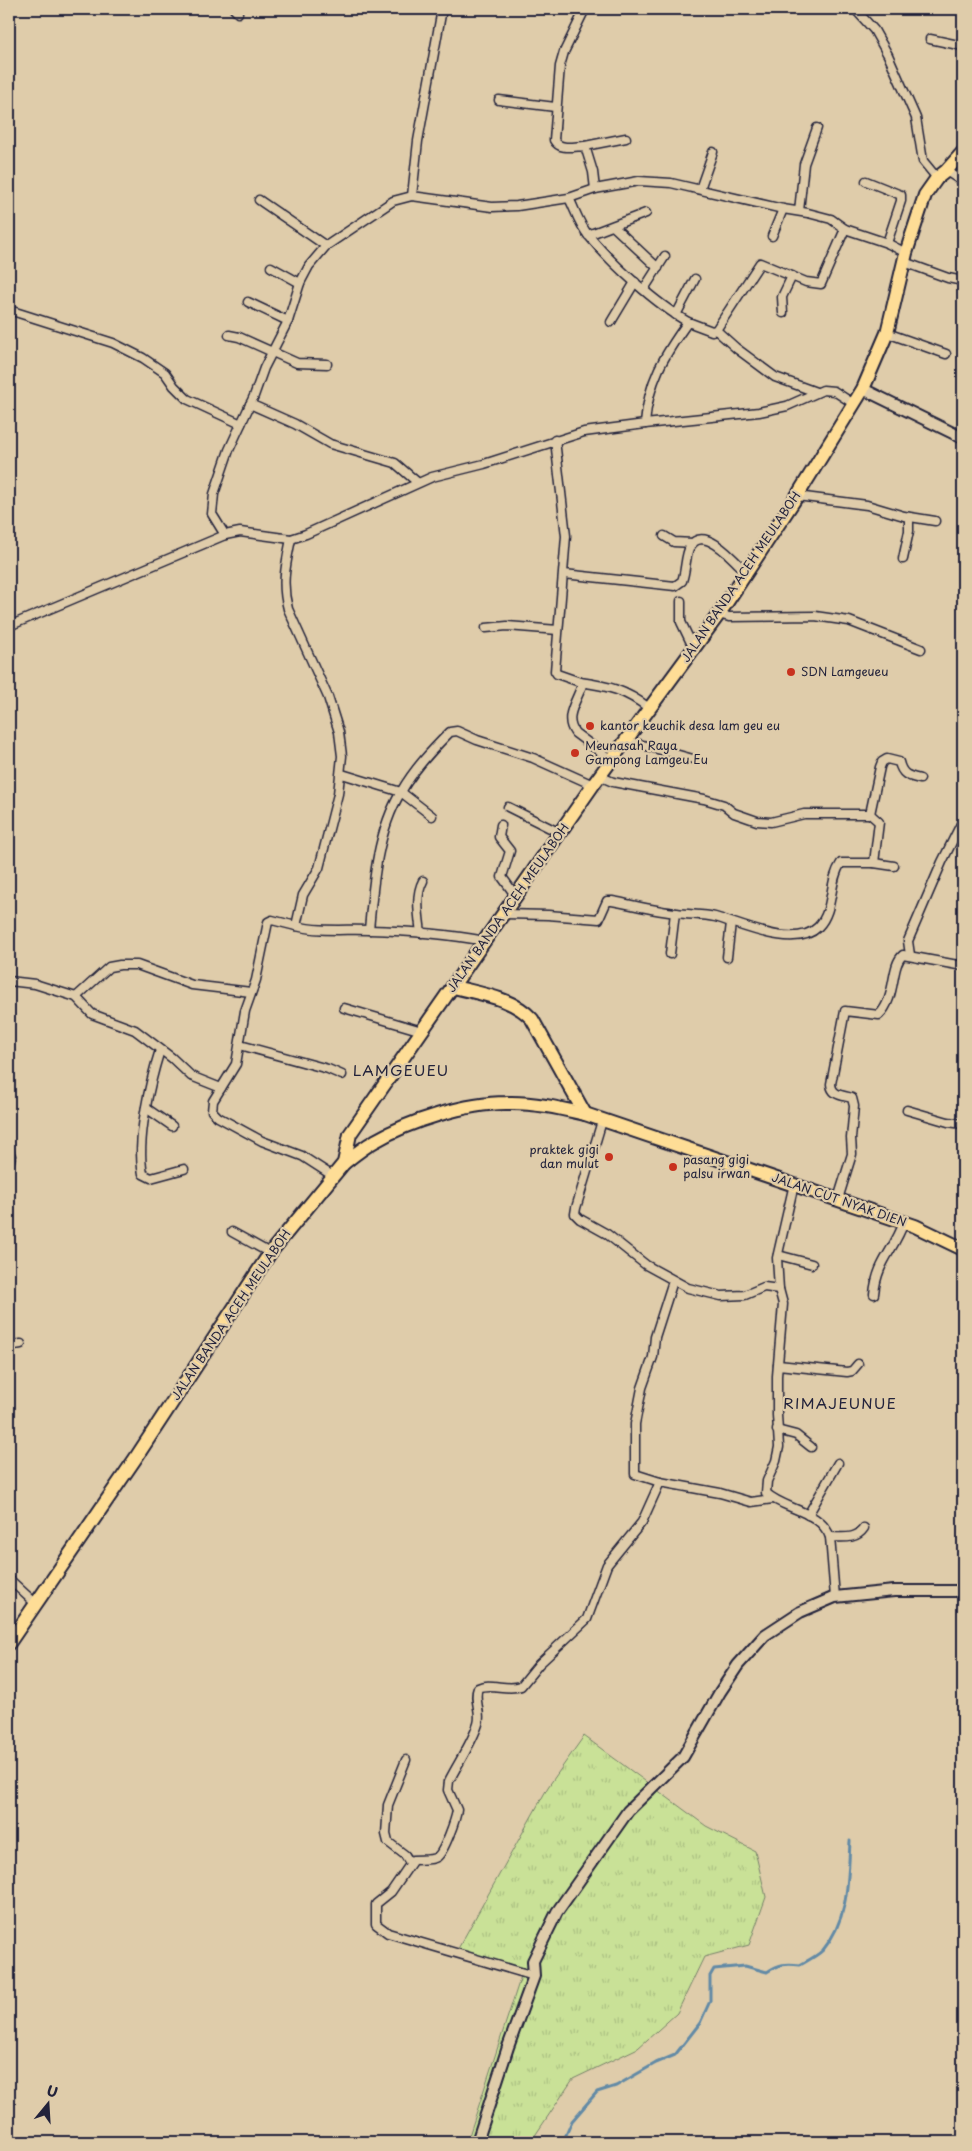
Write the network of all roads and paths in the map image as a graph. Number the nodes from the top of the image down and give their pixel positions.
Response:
1 (442, 9) edge
2 (584, 9) edge
3 (857, 10) edge
4 (930, 39) dead end
5 (963, 46) edge
6 (499, 100) dead end
7 (555, 108) junction
8 (817, 128) dead end
9 (626, 138) dead end
10 (585, 146) junction
11 (713, 152) dead end
12 (963, 152) edge
13 (941, 175) junction
14 (866, 182) dead end
15 (963, 182) edge
16 (595, 189) junction
17 (700, 189) junction
18 (412, 196) junction
19 (569, 198) junction
20 (259, 200) dead end
21 (783, 209) junction
22 (799, 212) junction
23 (646, 214) dead end
24 (613, 226) junction
25 (845, 229) junction
26 (588, 235) junction
27 (772, 236) dead end
28 (887, 243) junction
29 (326, 246) junction
30 (665, 256) dead end
31 (905, 257) junction
32 (270, 267) dead end
33 (658, 268) junction
34 (792, 276) junction
35 (695, 279) dead end
36 (963, 281) edge
37 (635, 282) junction
38 (300, 284) junction
39 (644, 289) junction
40 (248, 302) dead end
41 (9, 310) edge
42 (783, 314) dead end
43 (676, 315) junction
44 (288, 321) junction
45 (611, 322) dead end
46 (688, 322) junction
47 (716, 330) junction
48 (887, 333) junction
49 (228, 335) dead end
50 (271, 352) junction
51 (946, 354) dead end
52 (327, 364) dead end
53 (863, 389) junction
54 (816, 392) junction
55 (250, 404) junction
56 (854, 404) junction
57 (241, 424) junction
58 (645, 424) junction
59 (963, 438) edge
60 (555, 440) junction
61 (417, 482) junction
62 (797, 496) junction
63 (909, 517) junction
64 (935, 521) dead end
65 (225, 535) junction
66 (664, 536) dead end
67 (291, 539) junction
68 (693, 543) junction
69 (903, 559) dead end
70 (746, 572) junction
71 (564, 574) junction
72 (681, 600) dead end
73 (719, 614) junction
74 (9, 626) edge
75 (486, 628) dead end
76 (558, 630) junction
77 (694, 648) junction
78 (921, 649) dead end
79 (580, 682) junction
80 (649, 708) junction
81 (626, 740) junction
82 (693, 759) dead end
83 (611, 760) junction
84 (342, 774) junction
85 (920, 779) dead end
86 (596, 781) junction
87 (401, 792) junction
88 (508, 807) dead end
89 (870, 814) junction
90 (432, 816) dead end
91 (963, 820) edge
92 (501, 826) dead end
93 (560, 833) junction
94 (874, 862) junction
95 (894, 866) dead end
96 (423, 881) dead end
97 (515, 895) junction
98 (675, 913) junction
99 (504, 914) junction
100 (731, 923) junction
101 (296, 926) junction
102 (369, 930) junction
103 (421, 932) junction
104 (485, 942) junction
105 (670, 954) dead end
106 (910, 955) junction
107 (727, 957) dead end
108 (963, 966) edge
109 (9, 981) edge
110 (454, 987) junction
111 (251, 992) junction
112 (76, 997) junction
113 (344, 1008) dead end
114 (422, 1031) junction
115 (240, 1045) junction
116 (160, 1050) junction
117 (342, 1075) dead end
118 (221, 1088) junction
119 (146, 1108) junction
120 (907, 1110) dead end
121 (585, 1114) junction
122 (602, 1121) junction
123 (963, 1124) edge
124 (172, 1126) dead end
125 (9, 1151) edge
126 (344, 1163) junction
127 (9, 1165) edge
128 (184, 1169) dead end
129 (333, 1176) junction
130 (794, 1184) junction
131 (838, 1198) junction
132 (904, 1222) junction
133 (232, 1232) dead end
134 (963, 1249) edge
135 (270, 1253) junction
136 (778, 1255) junction
137 (812, 1264) dead end
138 (673, 1281) junction
139 (779, 1289) junction
140 (874, 1294) dead end
141 (21, 1344) dead end
142 (9, 1346) edge
143 (858, 1364) dead end
144 (778, 1365) junction
145 (777, 1430) junction
146 (811, 1447) dead end
147 (838, 1463) dead end
148 (660, 1482) junction
149 (773, 1499) junction
150 (808, 1515) junction
151 (864, 1528) dead end
152 (830, 1537) junction
153 (9, 1579) edge
154 (963, 1591) edge
155 (836, 1597) junction
156 (35, 1602) junction
157 (9, 1643) edge
158 (406, 1760) dead end
159 (410, 1863) junction
160 (534, 1976) junction
161 (477, 2142) edge

1 - 18 street
2 - 7 street
3 - 13 street
4 - 5 street
6 - 7 street
7 - 10 street
8 - 22 street
9 - 10 street
10 - 16 street
11 - 17 street
12 - 13 highway, JALAN BANDA ACEH MEULABOH
13 - 15 street
13 - 31 highway, JALAN BANDA ACEH MEULABOH
14 - 28 street
16 - 17 street
16 - 19 street
17 - 21 street
18 - 19 street
18 - 29 street
19 - 26 street
20 - 29 street
21 - 22 street
21 - 27 street
22 - 25 street
23 - 24 street
24 - 26 street
24 - 33 street
25 - 28 street
25 - 34 street
26 - 37 street
28 - 31 street
29 - 38 street
30 - 33 street
31 - 36 street
31 - 48 highway, JALAN BANDA ACEH MEULABOH
32 - 38 street
33 - 39 street
34 - 42 street
34 - 47 street
35 - 43 street
37 - 39 street
37 - 45 street
38 - 44 street
39 - 43 street
40 - 44 street
41 - 57 street
43 - 46 street
44 - 50 street
46 - 47 street
46 - 58 street
47 - 54 street
48 - 51 street
48 - 53 highway, JALAN BANDA ACEH MEULABOH
49 - 50 street
50 - 52 street
50 - 55 street
53 - 56 highway, JALAN BANDA ACEH MEULABOH
53 - 59 street
54 - 56 street
54 - 58 street
55 - 57 street
55 - 61 street
56 - 62 highway, JALAN BANDA ACEH MEULABOH
57 - 65 street
58 - 60 street
60 - 61 street
60 - 71 street
61 - 67 street
62 - 63 street
62 - 70 highway, JALAN BANDA ACEH MEULABOH
63 - 64 street
63 - 69 street
65 - 67 street
65 - 74 street
66 - 68 street
67 - 84 street
68 - 70 street
68 - 71 street
70 - 73 highway, JALAN BANDA ACEH MEULABOH
71 - 76 street
72 - 77 street
73 - 77 highway, JALAN BANDA ACEH MEULABOH
73 - 78 street
75 - 76 street
76 - 79 street
77 - 80 highway, JALAN BANDA ACEH MEULABOH
79 - 80 street
79 - 83 street
80 - 81 highway, JALAN BANDA ACEH MEULABOH
81 - 82 street
81 - 83 highway, JALAN BANDA ACEH MEULABOH
83 - 86 highway, JALAN BANDA ACEH MEULABOH
84 - 87 street
84 - 101 street
85 - 89 street
86 - 87 street
86 - 89 street
86 - 93 highway, JALAN BANDA ACEH MEULABOH
87 - 90 street
87 - 102 street
88 - 93 street
89 - 94 street
91 - 106 street
92 - 97 street
93 - 97 highway, JALAN BANDA ACEH MEULABOH
94 - 95 street
94 - 100 street
96 - 103 street
97 - 99 highway, JALAN BANDA ACEH MEULABOH
98 - 99 street
98 - 100 street
98 - 105 street
99 - 104 highway, JALAN BANDA ACEH MEULABOH
100 - 107 street
101 - 102 street
101 - 111 street
102 - 103 street
103 - 104 street
104 - 110 highway, JALAN BANDA ACEH MEULABOH
106 - 108 street
106 - 131 street
109 - 112 street
110 - 114 highway, JALAN BANDA ACEH MEULABOH
110 - 121 highway
111 - 112 street
111 - 115 street
112 - 116 street
113 - 114 street
114 - 126 highway, JALAN BANDA ACEH MEULABOH
115 - 117 street
115 - 118 street
116 - 118 street
116 - 119 street
118 - 129 street
119 - 124 street
119 - 128 street
120 - 123 street
121 - 122 highway, JALAN CUT NYAK DIEN
121 - 126 highway, JALAN CUT NYAK DIEN
122 - 130 highway, JALAN CUT NYAK DIEN
122 - 138 street
125 - 127 street
126 - 129 highway, JALAN BANDA ACEH MEULABOH
129 - 135 highway, JALAN BANDA ACEH MEULABOH
130 - 131 highway, JALAN CUT NYAK DIEN
130 - 136 street
131 - 132 highway, JALAN CUT NYAK DIEN
132 - 134 highway, JALAN CUT NYAK DIEN
132 - 140 street
133 - 135 street
135 - 156 highway, JALAN BANDA ACEH MEULABOH
136 - 137 street
136 - 139 street
138 - 139 street
138 - 148 street
139 - 144 street
141 - 142 street
143 - 144 street
144 - 145 street
145 - 146 street
145 - 149 street
147 - 150 street
148 - 149 street
148 - 159 street
149 - 150 street
150 - 152 street
151 - 152 street
152 - 155 street
153 - 156 street
154 - 155 street
155 - 160 street
156 - 157 highway, JALAN BANDA ACEH MEULABOH
158 - 159 street
159 - 160 street
160 - 161 street

